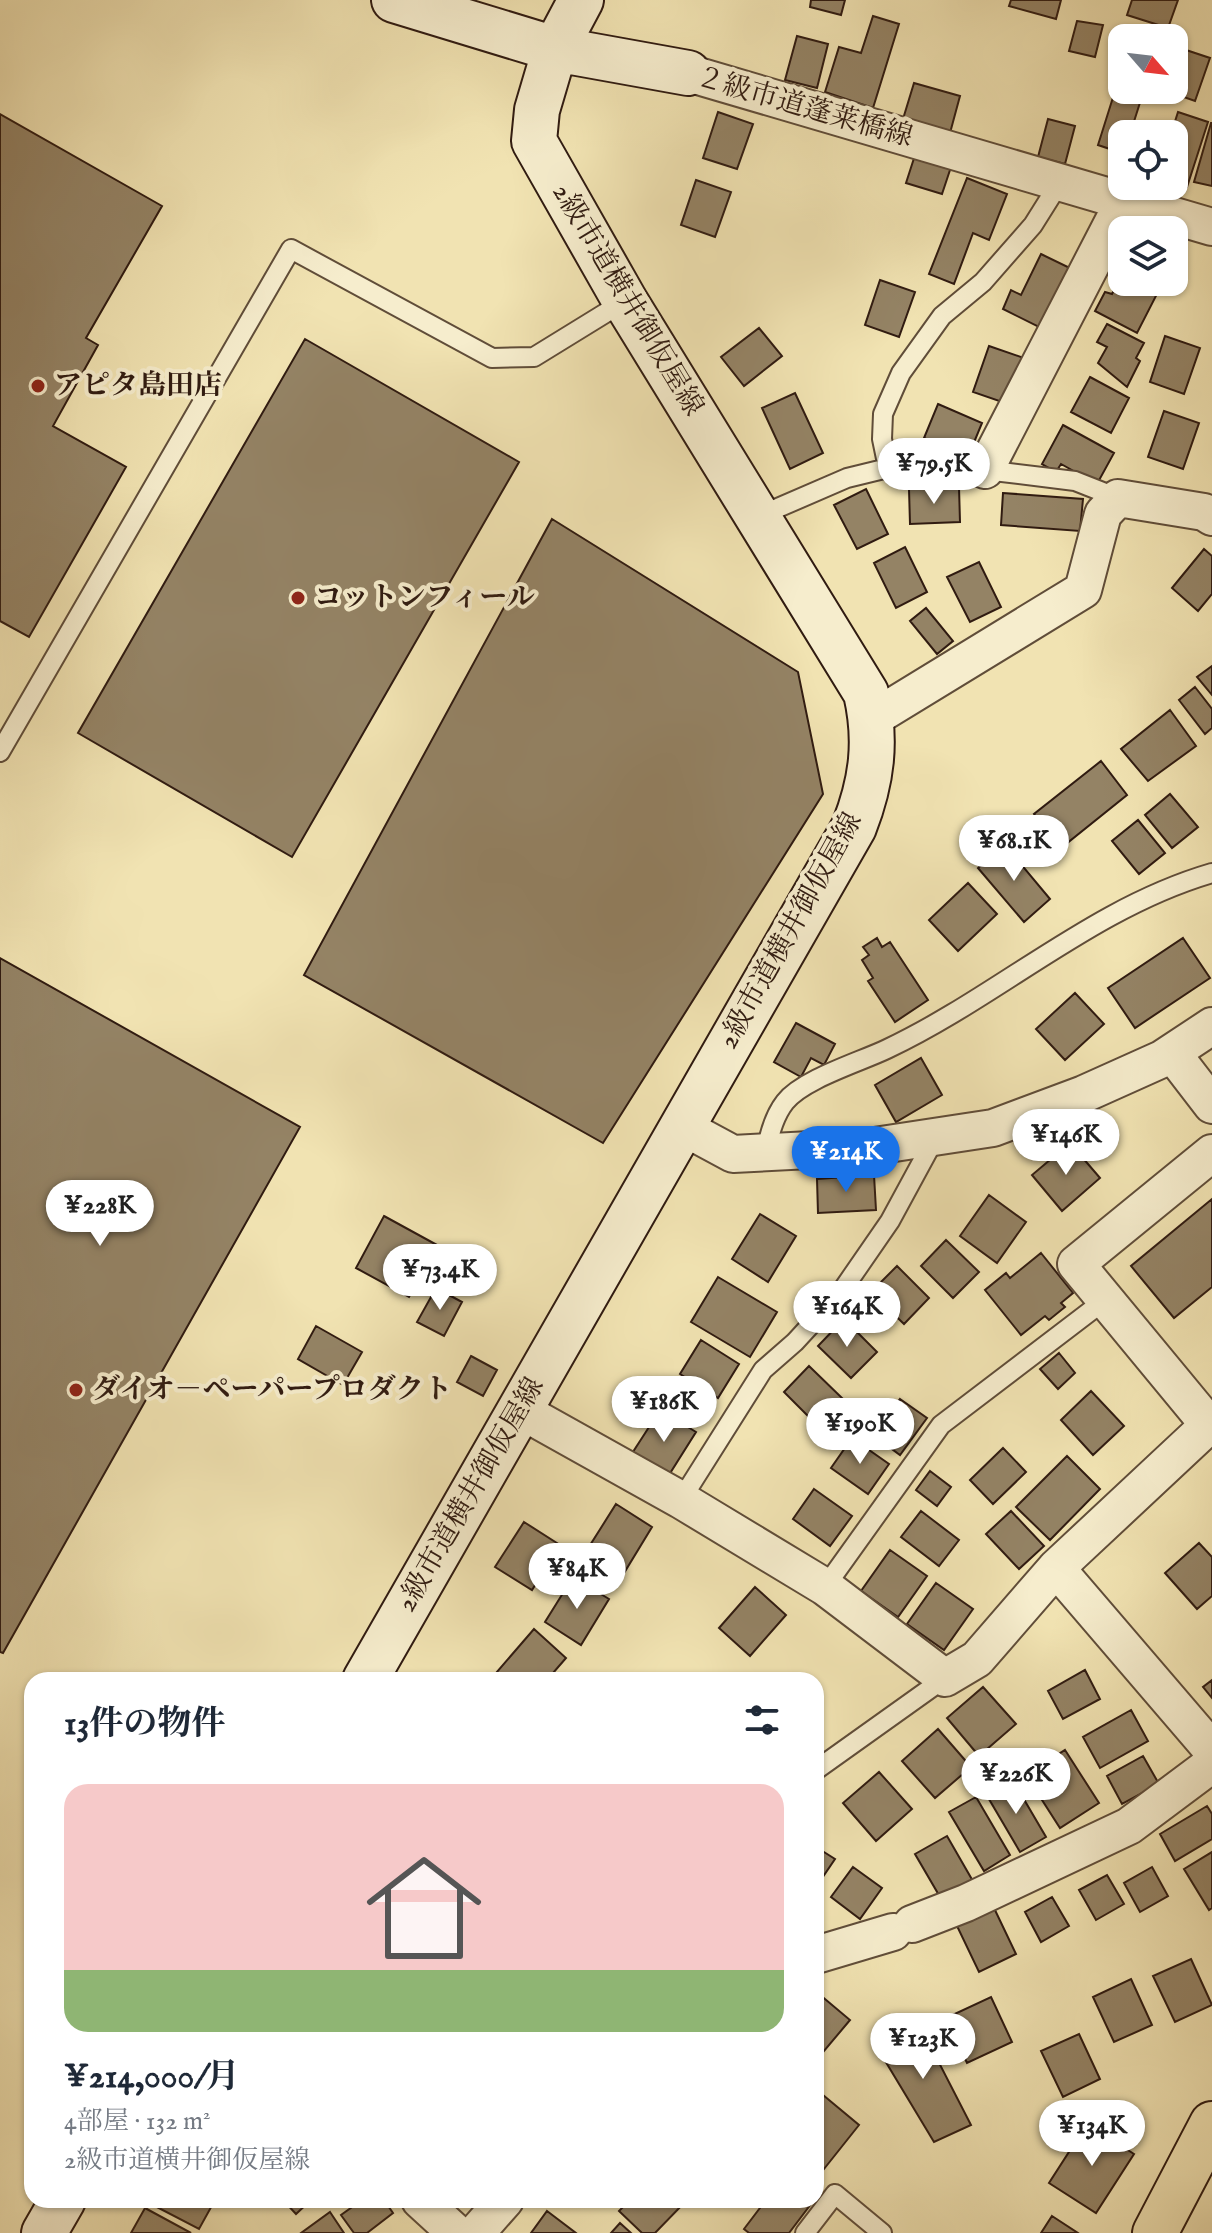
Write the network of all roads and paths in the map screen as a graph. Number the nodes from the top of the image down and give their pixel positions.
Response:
1 (394, 0) edge
2 (581, 0) edge
3 (555, 49) junction
4 (688, 73) joint
5 (1060, 182) junction
6 (1124, 201) junction
7 (1212, 227) edge
8 (625, 301) junction
9 (888, 468) junction
10 (985, 470) junction
11 (1118, 498) junction
12 (759, 516) junction
13 (1212, 517) edge
14 (872, 719) junction
15 (0, 752) edge
16 (1212, 873) edge
17 (1212, 1026) edge
18 (1172, 1053) junction
19 (1212, 1105) edge
20 (681, 1126) junction
21 (935, 1138) junction
22 (766, 1152) junction
23 (1212, 1153) edge
24 (1105, 1300) junction
25 (520, 1410) junction
26 (681, 1500) junction
27 (1056, 1568) junction
28 (825, 1587) junction
29 (370, 1672) edge
30 (945, 1678) junction
31 (1212, 1750) edge
32 (824, 1764) edge
33 (1212, 1764) edge
34 (824, 1952) edge
35 (1212, 2124) edge
36 (58, 2208) edge
37 (429, 2208) edge
38 (498, 2208) edge
39 (44, 2233) edge
40 (456, 2233) edge
41 (476, 2233) edge
42 (805, 2233) edge
43 (882, 2233) edge
44 (1155, 2233) edge

1 - 3 street, ２級市道蓬莱橋線
2 - 3 street, 2級市道横井御仮屋線
3 - 4 street, ２級市道蓬莱橋線
3 - 8 street, 2級市道横井御仮屋線
4 - 5 street, ２級市道蓬莱橋線
5 - 6 street, ２級市道蓬莱橋線
5 - 9 lane
6 - 7 street, ２級市道蓬莱橋線
6 - 10 street
8 - 12 street, 2級市道横井御仮屋線
8 - 15 lane
9 - 10 lane
9 - 12 lane
10 - 11 lane
11 - 13 street
11 - 14 street
12 - 14 street, 2級市道横井御仮屋線
14 - 20 street, 2級市道横井御仮屋線
16 - 22 lane
17 - 18 street
18 - 19 street
18 - 21 street
20 - 22 street
20 - 25 street, 2級市道横井御仮屋線
21 - 22 street
21 - 26 lane
23 - 24 street
24 - 27 street
24 - 28 lane
25 - 26 street
25 - 29 street, 2級市道横井御仮屋線
26 - 28 street
27 - 30 street
27 - 31 street
28 - 30 street
30 - 32 lane
33 - 34 street
35 - 44 main road
36 - 39 street
37 - 40 street
38 - 41 street
42 - 43 lane

